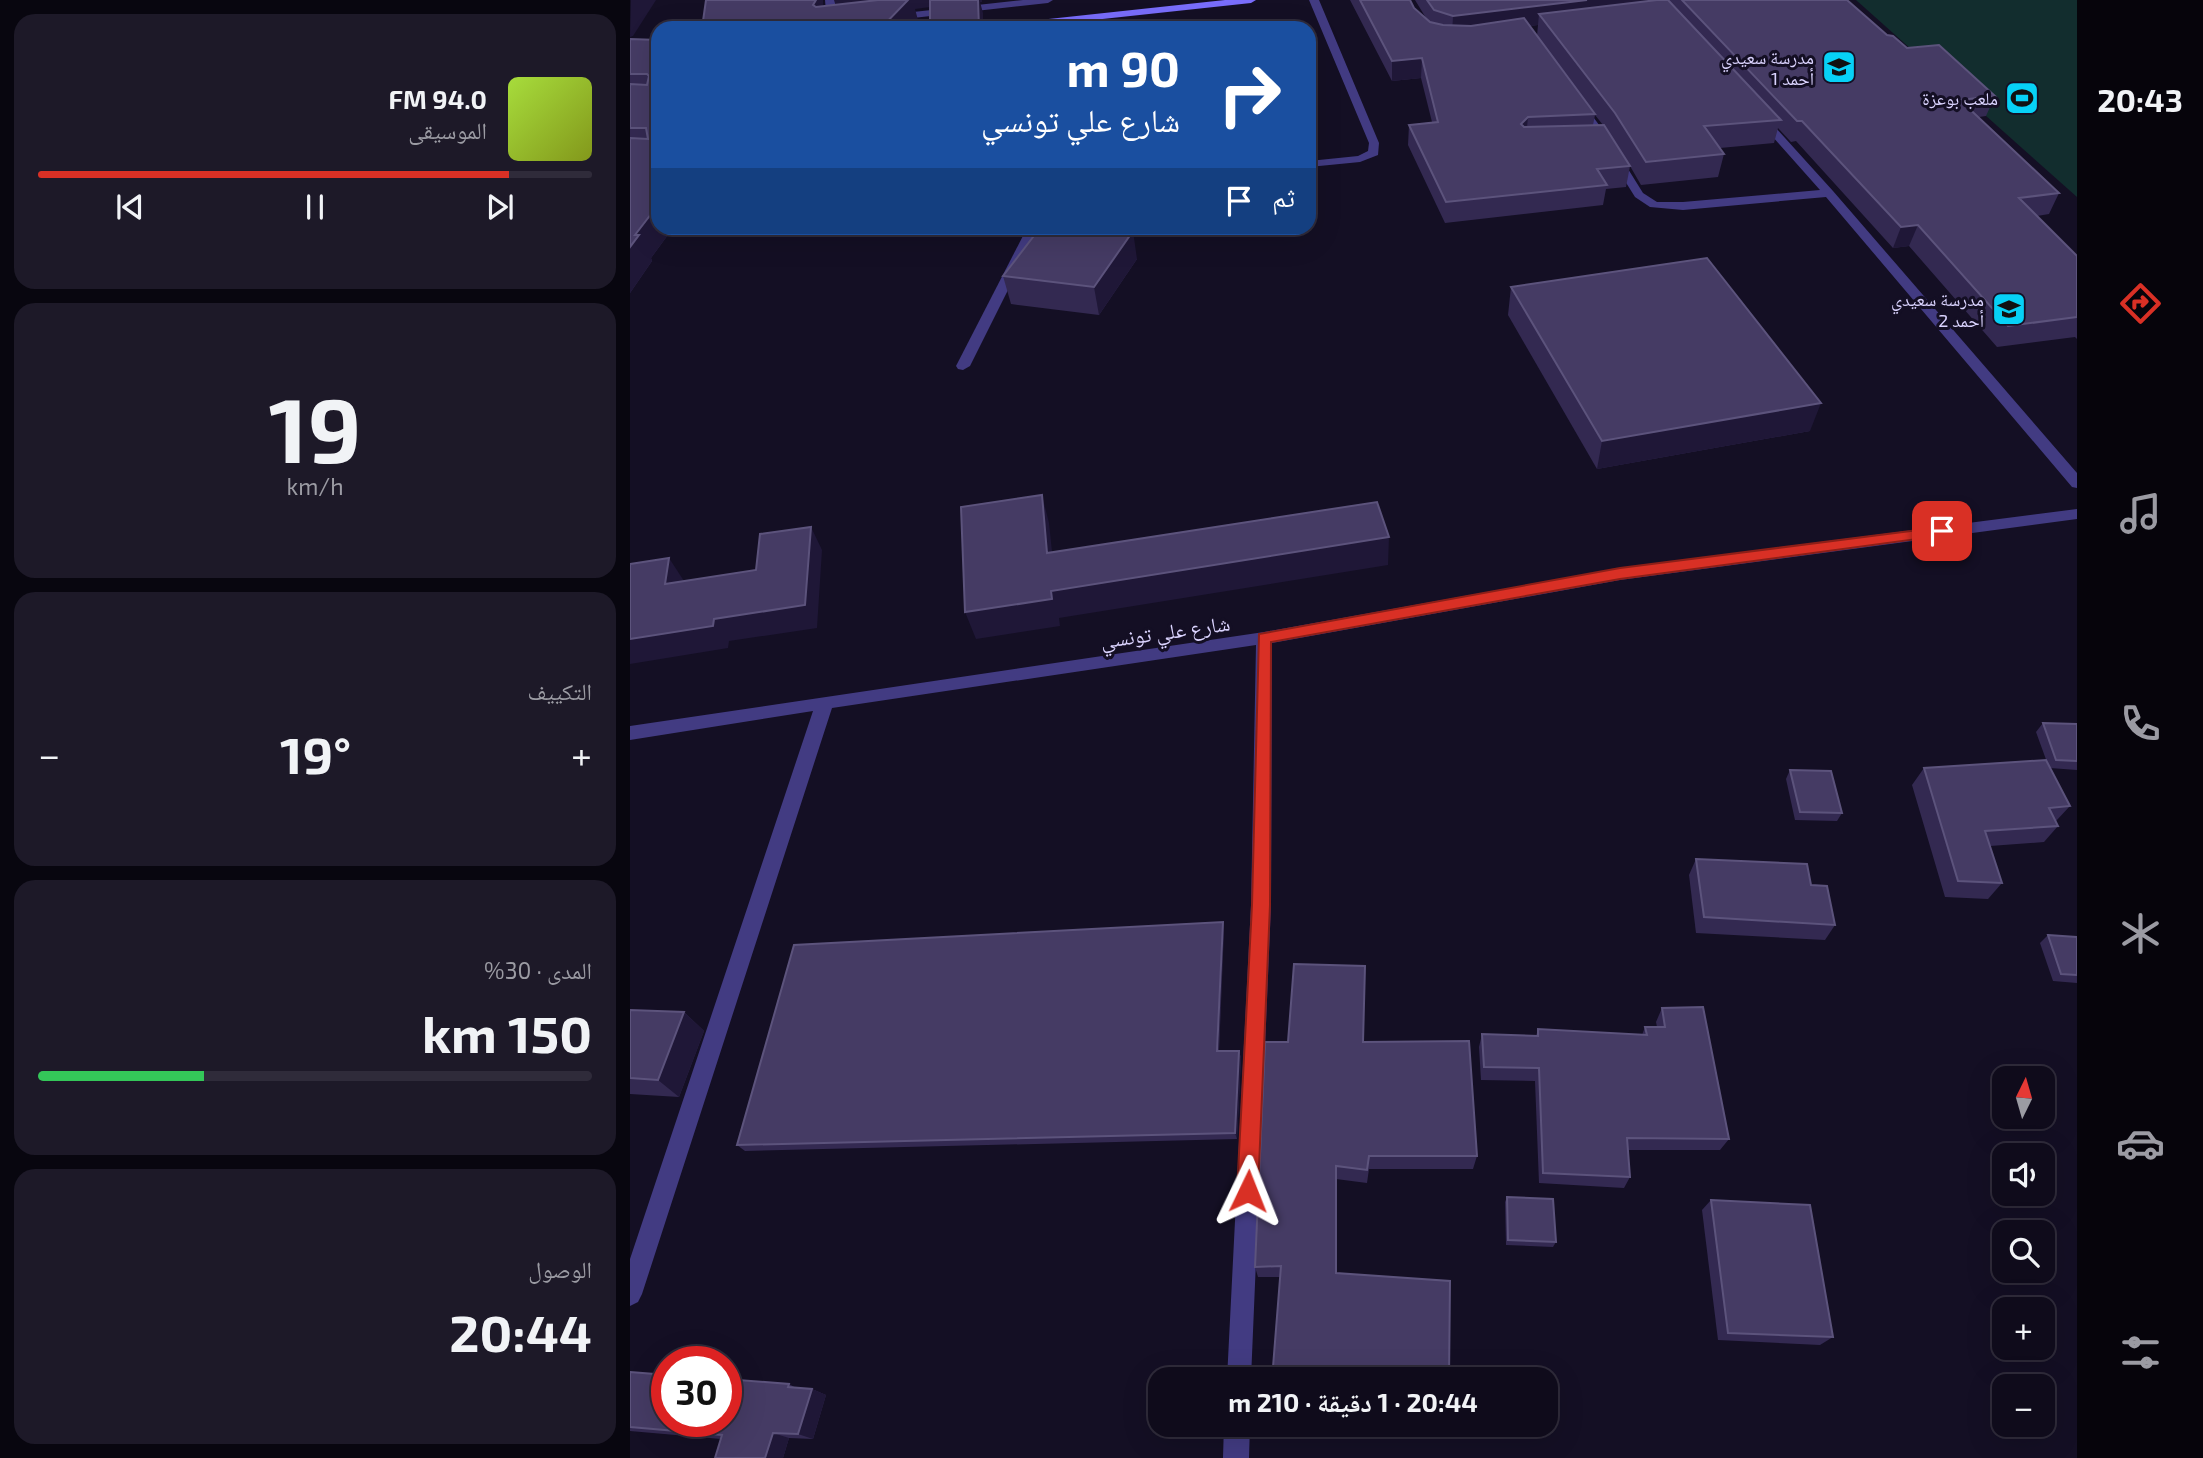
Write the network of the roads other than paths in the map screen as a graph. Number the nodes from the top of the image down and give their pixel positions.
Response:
1 (830, 0) edge
2 (1048, 0) edge
3 (1251, 0) edge
4 (1314, 0) edge
5 (886, 18) edge
6 (831, 21) edge
7 (1101, 21) edge
8 (1569, 91) edge
9 (1748, 104) edge
10 (1605, 140) junction
11 (1592, 141) edge
12 (1316, 163) edge
13 (1829, 193) junction
14 (1029, 235) edge
15 (963, 366) dead end
16 (2077, 484) edge
17 (2077, 514) edge
18 (1264, 638) junction
19 (825, 702) junction
20 (630, 733) edge
21 (630, 1294) edge
22 (1240, 1367) edge
23 (1237, 1437) edge
24 (1236, 1458) edge

1 - 6 street
2 - 5 street
3 - 7 street
4 - 12 street
8 - 10 street
9 - 13 street
10 - 11 street
10 - 13 street
13 - 16 street
14 - 15 street
17 - 18 street, شارع علي تونسي
18 - 19 street, شارع علي تونسي
18 - 22 street
19 - 20 street, شارع علي تونسي
19 - 21 street
23 - 24 street

